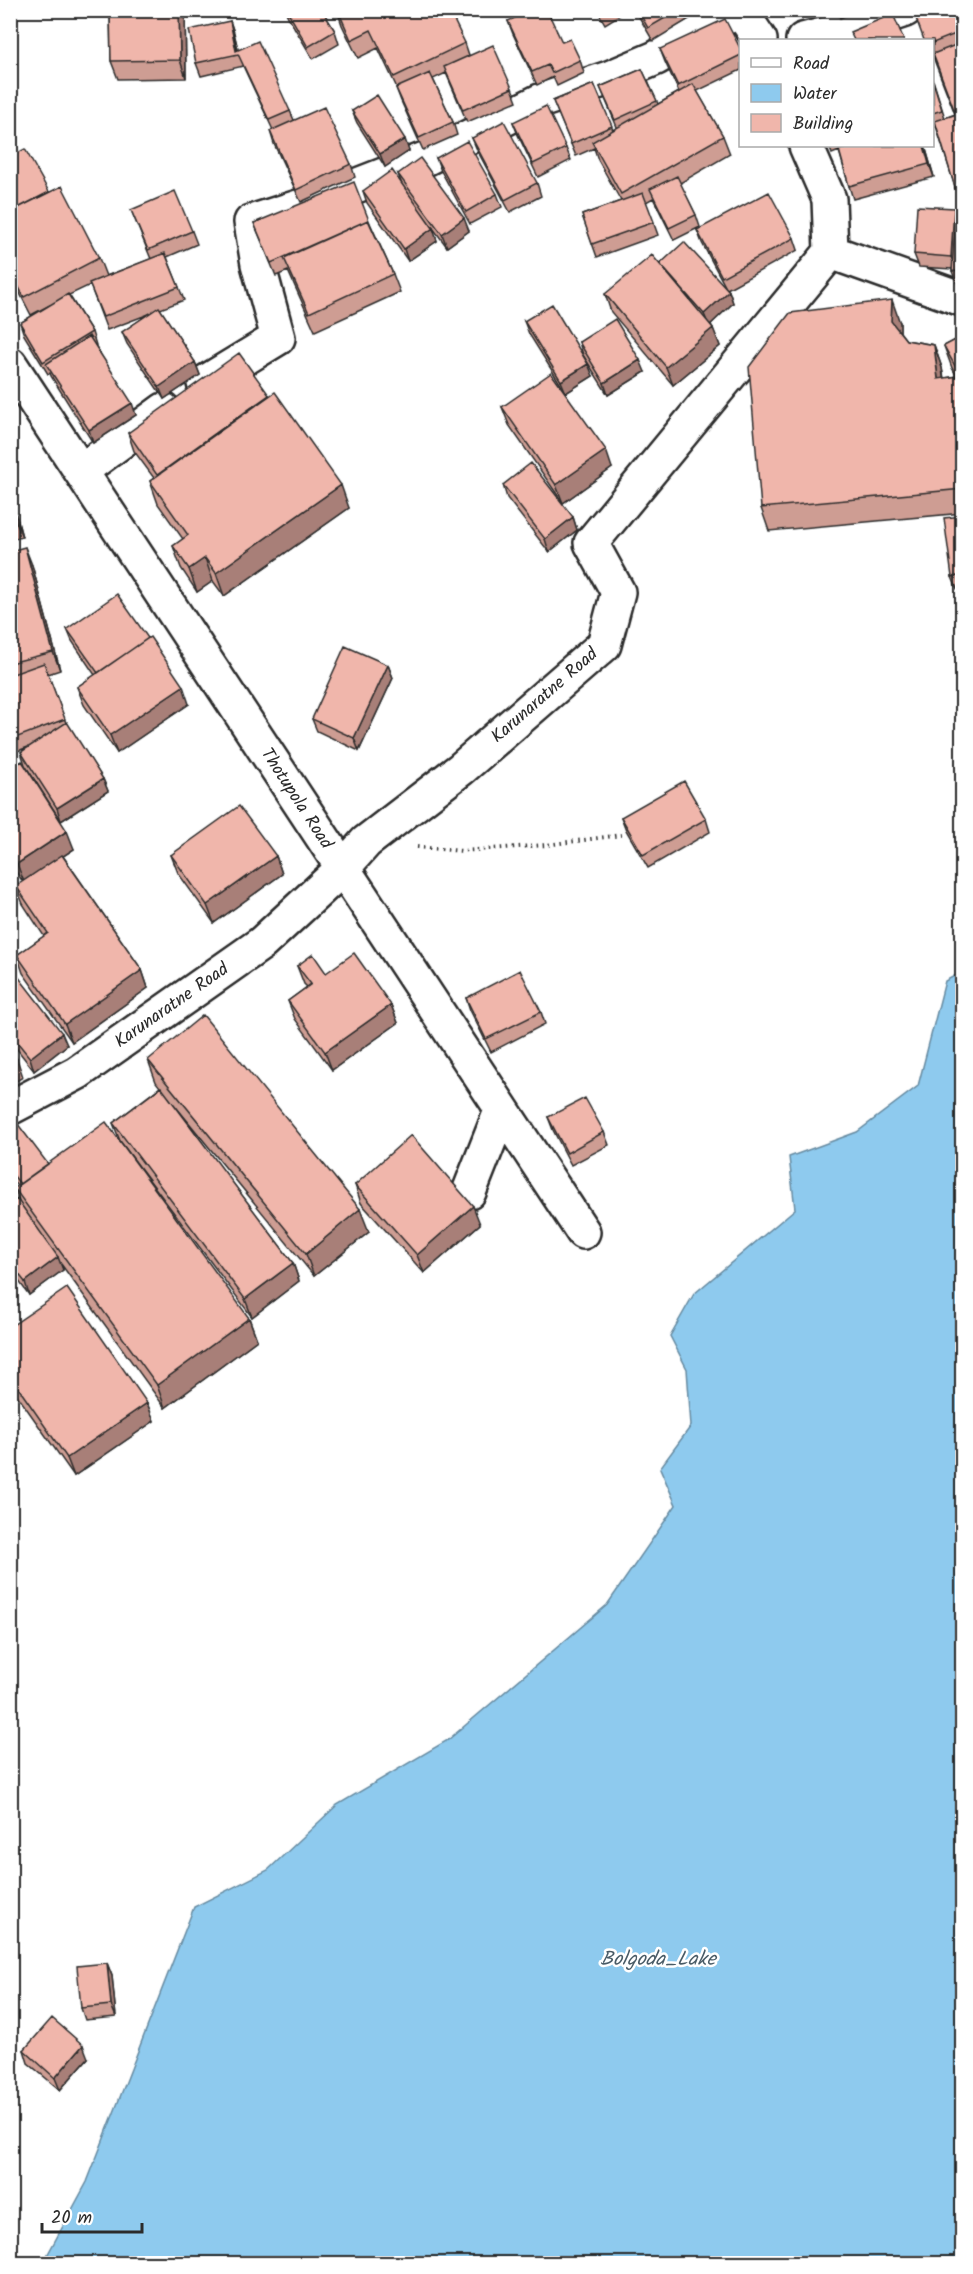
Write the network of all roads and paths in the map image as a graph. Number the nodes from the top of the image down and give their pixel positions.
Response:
1 (739, 10) edge
2 (904, 10) edge
3 (759, 39) edge
4 (807, 39) edge
5 (806, 147) edge
6 (831, 252) junction
7 (963, 299) edge
8 (10, 364) edge
9 (81, 471) junction
10 (621, 835) edge
11 (366, 842) junction
12 (342, 869) junction
13 (10, 1108) edge
14 (501, 1111) junction
15 (469, 1192) dead end
16 (583, 1232) dead end

1 - 3 street
1 - 9 street
2 - 4 street
5 - 6 street
6 - 7 street
6 - 11 street, Karunaratne Road
8 - 9 street, Thotupola Road
9 - 12 street, Thotupola Road
10 - 11 path
11 - 12 street, Karunaratne Road
12 - 13 street, Karunaratne Road
12 - 14 street, Thotupola Road
14 - 15 street
14 - 16 street, Thotupola Road

